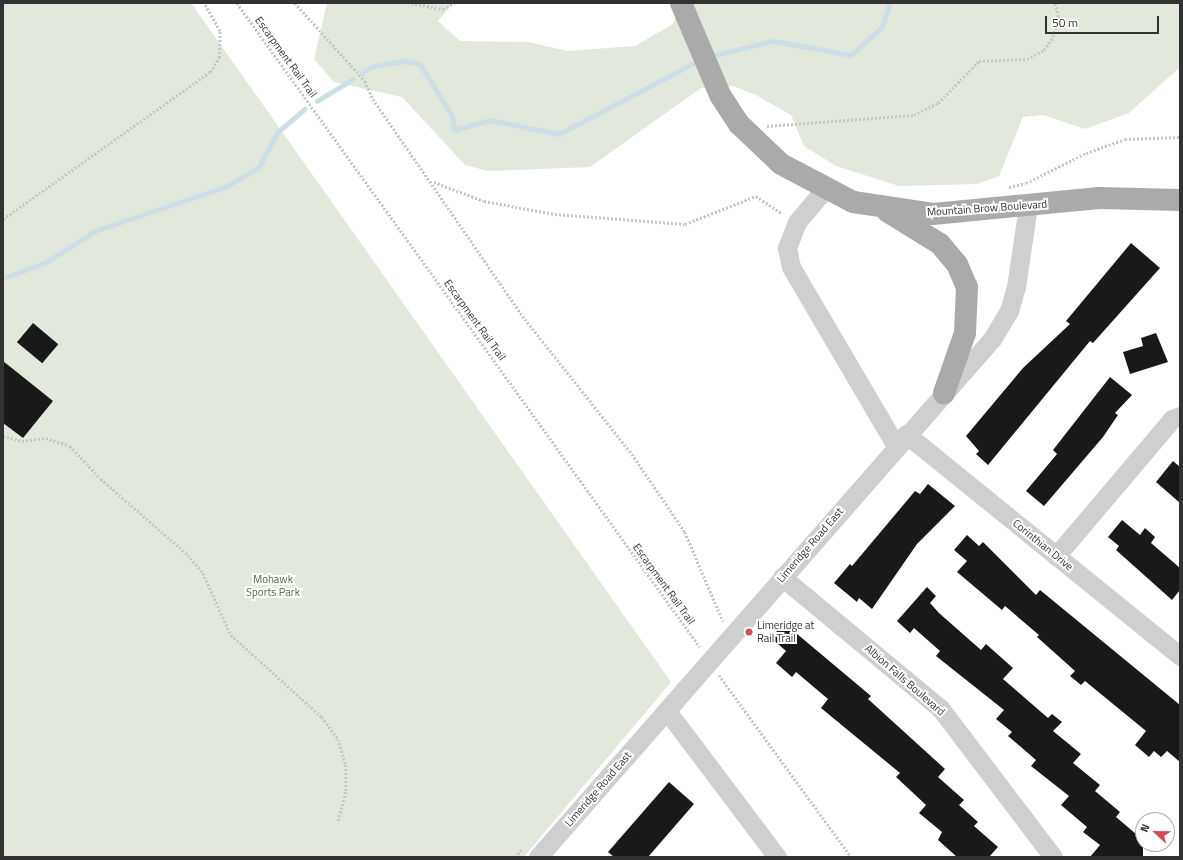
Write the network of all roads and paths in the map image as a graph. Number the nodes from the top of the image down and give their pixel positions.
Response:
1 (204, 3) edge
2 (237, 3) edge
3 (295, 3) edge
4 (411, 3) edge
5 (454, 3) edge
6 (681, 3) edge
7 (1055, 3) edge
8 (763, 127) dead end
9 (1180, 137) edge
10 (433, 182) junction
11 (1005, 188) dead end
12 (824, 190) junction
13 (1180, 200) edge
14 (1028, 206) junction
15 (882, 208) junction
16 (3, 219) edge
17 (798, 222) junction
18 (944, 393) junction
19 (1180, 416) edge
20 (3, 436) edge
21 (901, 440) junction
22 (1056, 556) junction
23 (782, 577) junction
24 (725, 623) dead end
25 (700, 647) dead end
26 (1180, 656) edge
27 (715, 669) dead end
28 (667, 711) junction
29 (338, 821) dead end
30 (538, 857) edge
31 (777, 857) edge
32 (850, 857) edge
33 (1053, 857) edge

1 - 16 path
2 - 25 path, Escarpment Rail Trail
3 - 10 path
4 - 5 path
6 - 12 main road, Mountain Brow Boulevard
7 - 8 path
9 - 11 path
10 - 17 path
10 - 24 path
12 - 15 main road, Mountain Brow Boulevard
12 - 17 street
13 - 14 main road, Mountain Brow Boulevard
14 - 15 main road, Mountain Brow Boulevard
14 - 18 street, Limeridge Road East
15 - 18 main road
17 - 21 street
18 - 21 street, Limeridge Road East
19 - 22 street
20 - 29 path
21 - 22 street, Corinthian Drive
21 - 23 street, Limeridge Road East
22 - 26 street, Corinthian Drive
23 - 28 street, Limeridge Road East
23 - 33 street, Albion Falls Boulevard
27 - 32 path
28 - 30 street, Limeridge Road East
28 - 31 street

